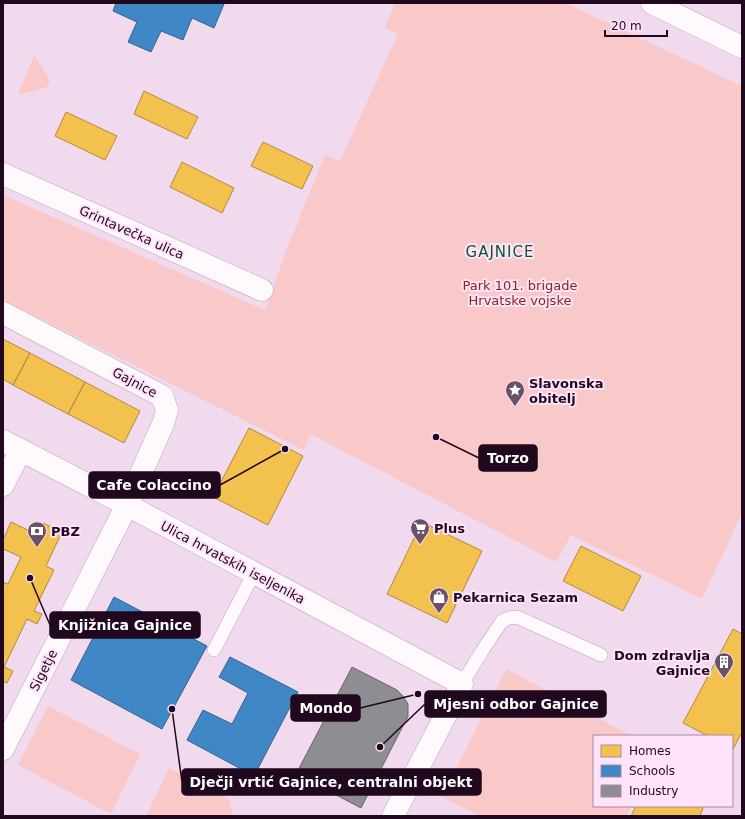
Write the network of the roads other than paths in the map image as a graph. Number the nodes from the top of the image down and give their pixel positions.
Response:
1 (652, 3) edge
2 (742, 47) edge
3 (3, 174) edge
4 (262, 290) dead end
5 (3, 313) edge
6 (12, 446) edge
7 (3, 485) edge
8 (127, 505) junction
9 (254, 573) junction
10 (214, 650) dead end
11 (601, 655) dead end
12 (462, 684) junction
13 (3, 749) edge
14 (393, 816) edge

1 - 2 street
3 - 4 street, Grintavečka ulica
5 - 8 street, Gajnice
6 - 7 street
6 - 8 street, Ulica hrvatskih iseljenika
8 - 9 street, Ulica hrvatskih iseljenika
8 - 13 street, Sigetje
9 - 10 lane
9 - 12 street, Ulica hrvatskih iseljenika
11 - 12 lane
12 - 14 street

